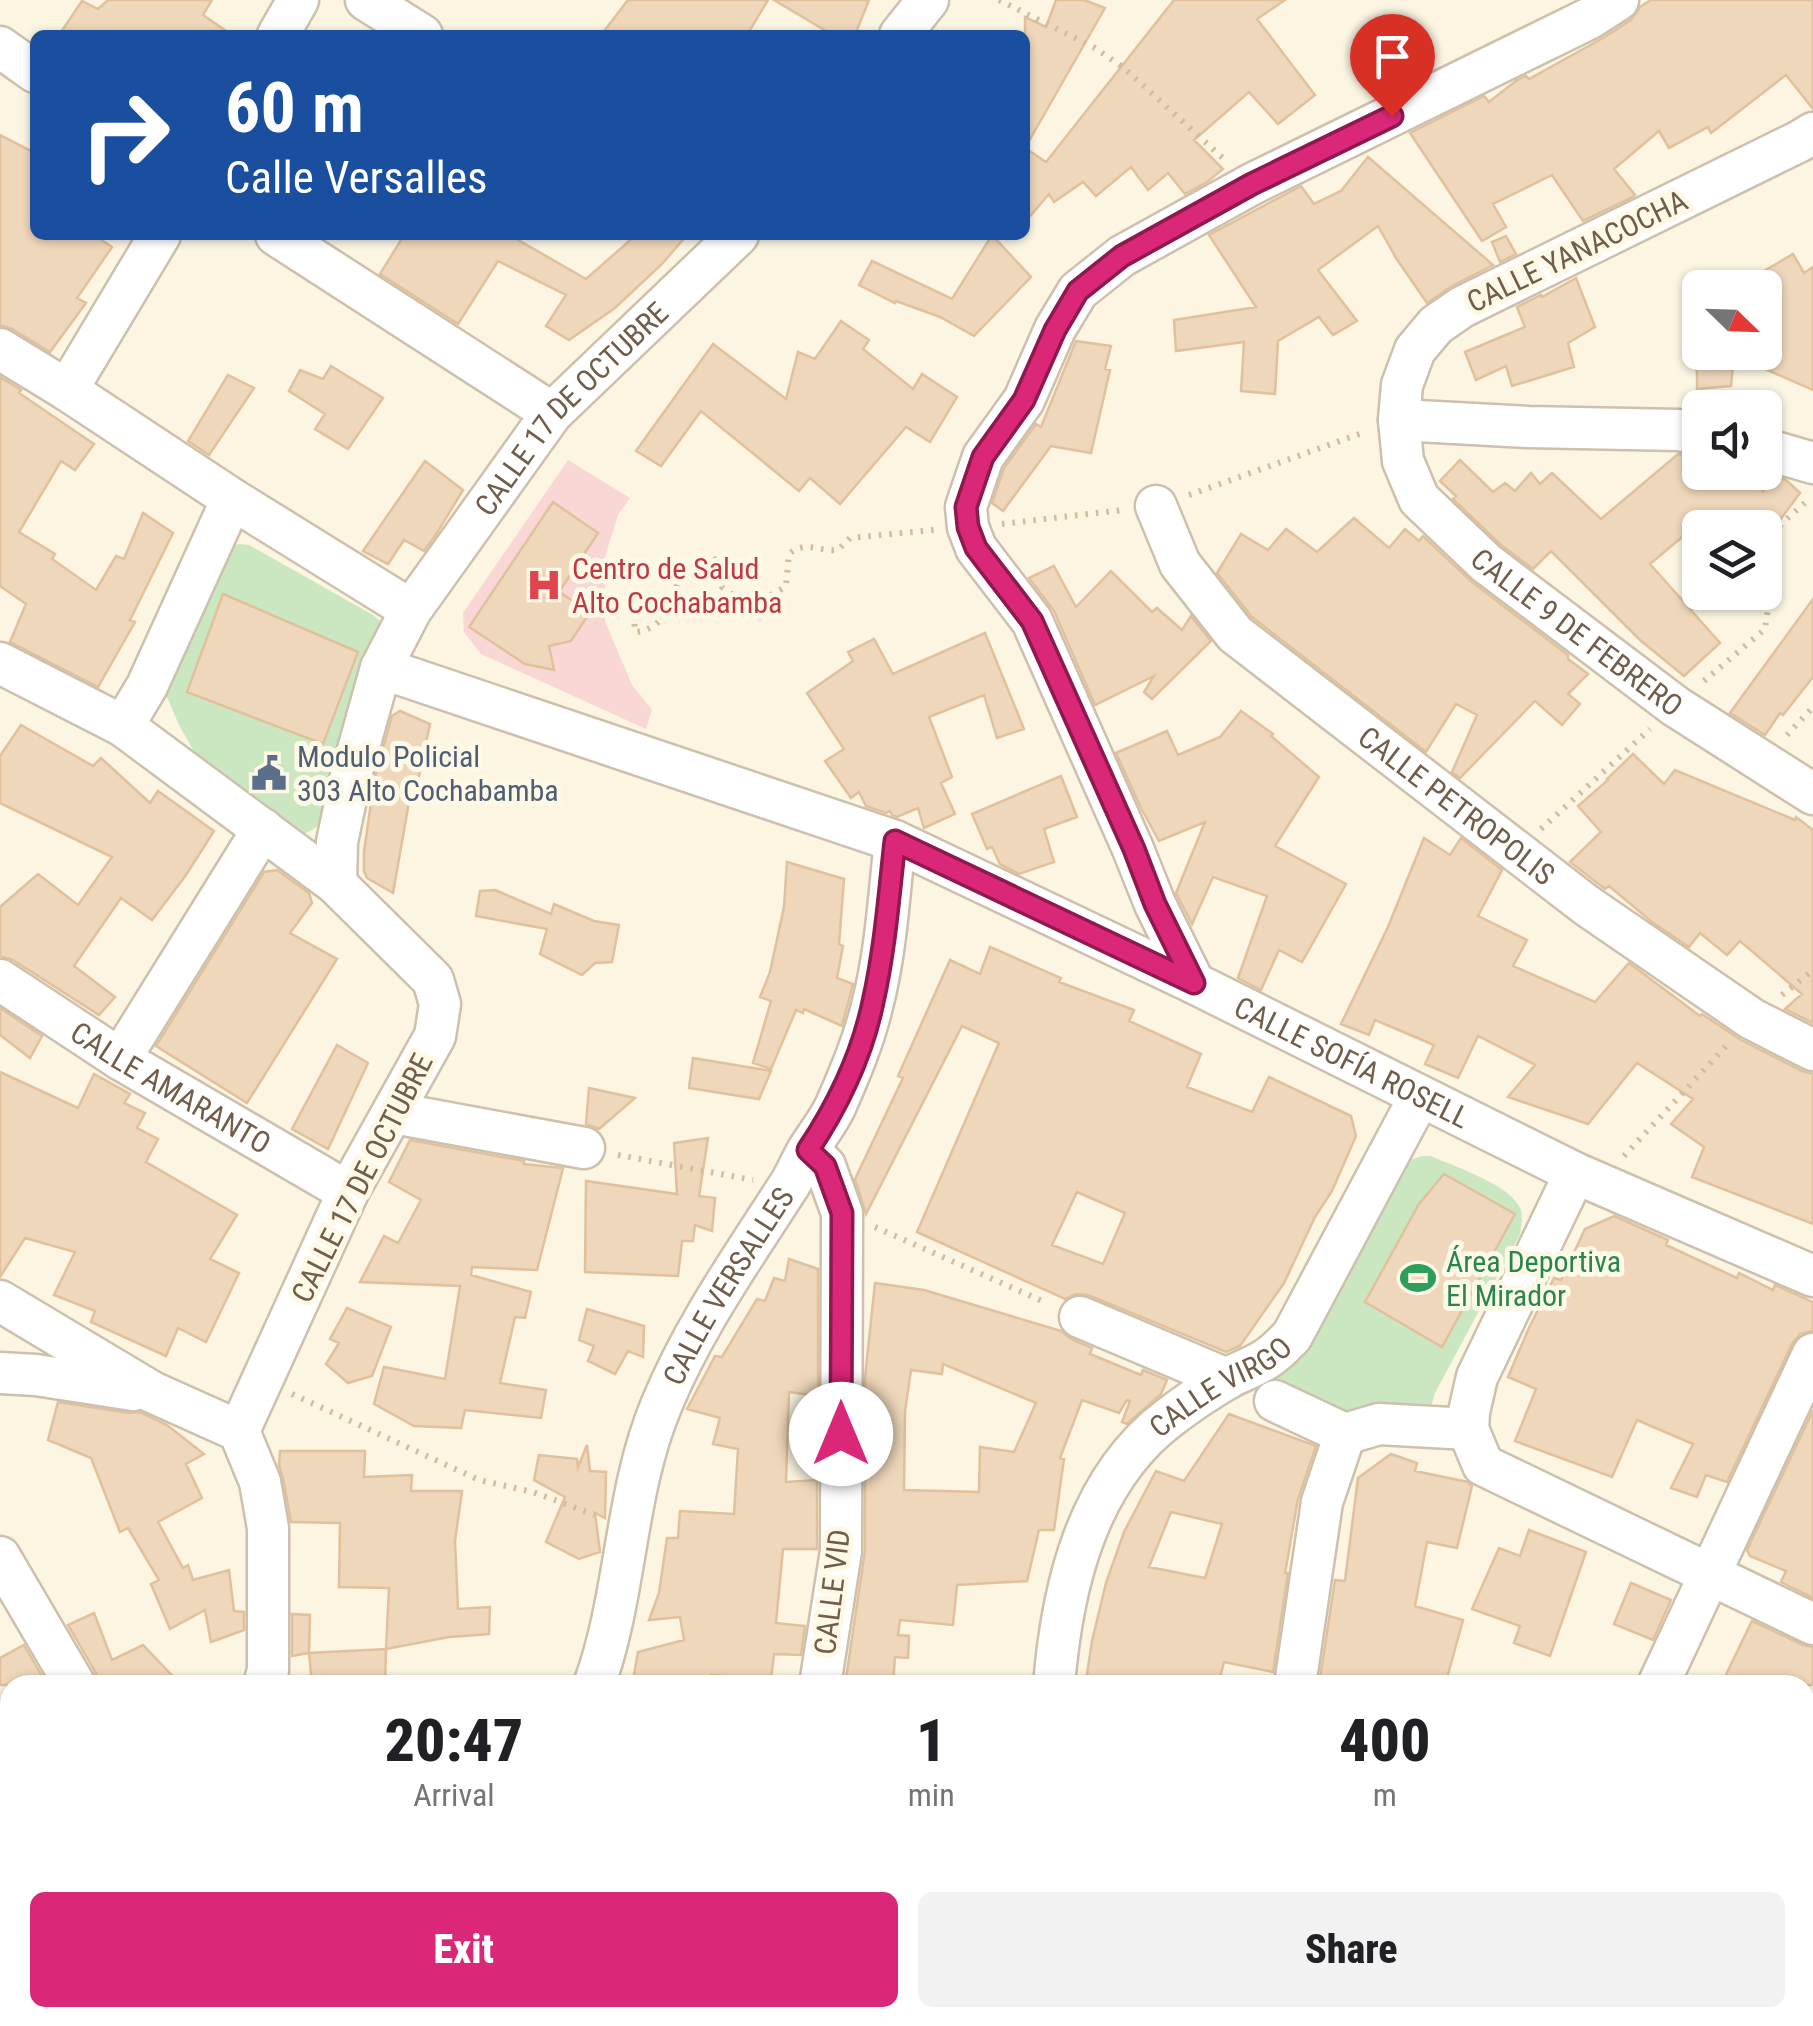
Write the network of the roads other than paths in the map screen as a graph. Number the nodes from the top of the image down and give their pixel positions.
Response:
1 (298, 0) edge
2 (366, 0) edge
3 (1618, 0) edge
4 (281, 30) edge
5 (414, 30) edge
6 (0, 47) edge
7 (30, 68) edge
8 (1813, 132) edge
9 (157, 240) edge
10 (284, 240) edge
11 (733, 240) edge
12 (0, 349) edge
13 (67, 390) junction
14 (552, 413) junction
15 (1400, 420) junction
16 (1682, 431) edge
17 (1782, 454) edge
18 (1813, 463) edge
19 (232, 499) junction
20 (1156, 506) dead end
21 (411, 610) junction
22 (1, 666) edge
23 (381, 668) junction
24 (123, 726) junction
25 (1813, 794) edge
26 (263, 830) junction
27 (895, 841) junction
28 (336, 884) junction
29 (0, 980) edge
30 (1194, 983) junction
31 (1813, 1050) edge
32 (120, 1058) junction
33 (1420, 1096) junction
34 (394, 1112) junction
35 (584, 1148) road end
36 (808, 1150) junction
37 (1590, 1180) junction
38 (348, 1192) junction
39 (1813, 1276) edge
40 (0, 1300) edge
41 (1080, 1317) road end
42 (1813, 1354) edge
43 (0, 1373) edge
44 (1227, 1379) junction
45 (152, 1392) junction
46 (1276, 1402) dead end
47 (1468, 1429) junction
48 (239, 1430) junction
49 (1345, 1434) junction
50 (0, 1557) edge
51 (1711, 1574) junction
52 (1813, 1624) edge
53 (69, 1675) edge
54 (267, 1675) edge
55 (597, 1675) edge
56 (822, 1675) edge
57 (1055, 1675) edge
58 (1296, 1675) edge
59 (1663, 1675) edge

1 - 4 street
2 - 5 street
3 - 30 street
6 - 7 street
8 - 15 street, CALLE YANACOCHA
9 - 13 street
10 - 14 street
11 - 14 street, CALLE 17 DE OCTUBRE
12 - 13 street
13 - 19 street
14 - 21 street, CALLE 17 DE OCTUBRE
15 - 16 street
15 - 25 street, CALLE 9 DE FEBRERO
17 - 18 street
19 - 21 street
19 - 24 street
20 - 31 street, CALLE PETROPOLIS
21 - 23 street, CALLE 17 DE OCTUBRE
22 - 24 street
23 - 27 street, CALLE SOFÍA ROSELL
23 - 28 street, CALLE 17 DE OCTUBRE
24 - 26 street
26 - 28 street
26 - 32 street
27 - 30 street, CALLE SOFÍA ROSELL
27 - 36 street, CALLE VERSALLES
28 - 34 street, CALLE 17 DE OCTUBRE
29 - 32 street, CALLE AMARANTO
30 - 33 street, CALLE SOFÍA ROSELL
32 - 38 street, CALLE AMARANTO
33 - 37 street, CALLE SOFÍA ROSELL
33 - 44 street, CALLE VIRGO
34 - 35 street
34 - 38 street, CALLE 17 DE OCTUBRE
36 - 55 street, CALLE VERSALLES
36 - 56 street, CALLE VID
37 - 39 street, CALLE SOFÍA ROSELL
37 - 47 street
38 - 48 street, CALLE 17 DE OCTUBRE
40 - 45 street
41 - 44 street
42 - 51 street
43 - 45 street
44 - 57 street, CALLE VIRGO
45 - 48 street
46 - 49 street
47 - 49 street
47 - 51 street
48 - 54 street
49 - 58 street
50 - 53 street
51 - 52 street
51 - 59 street

